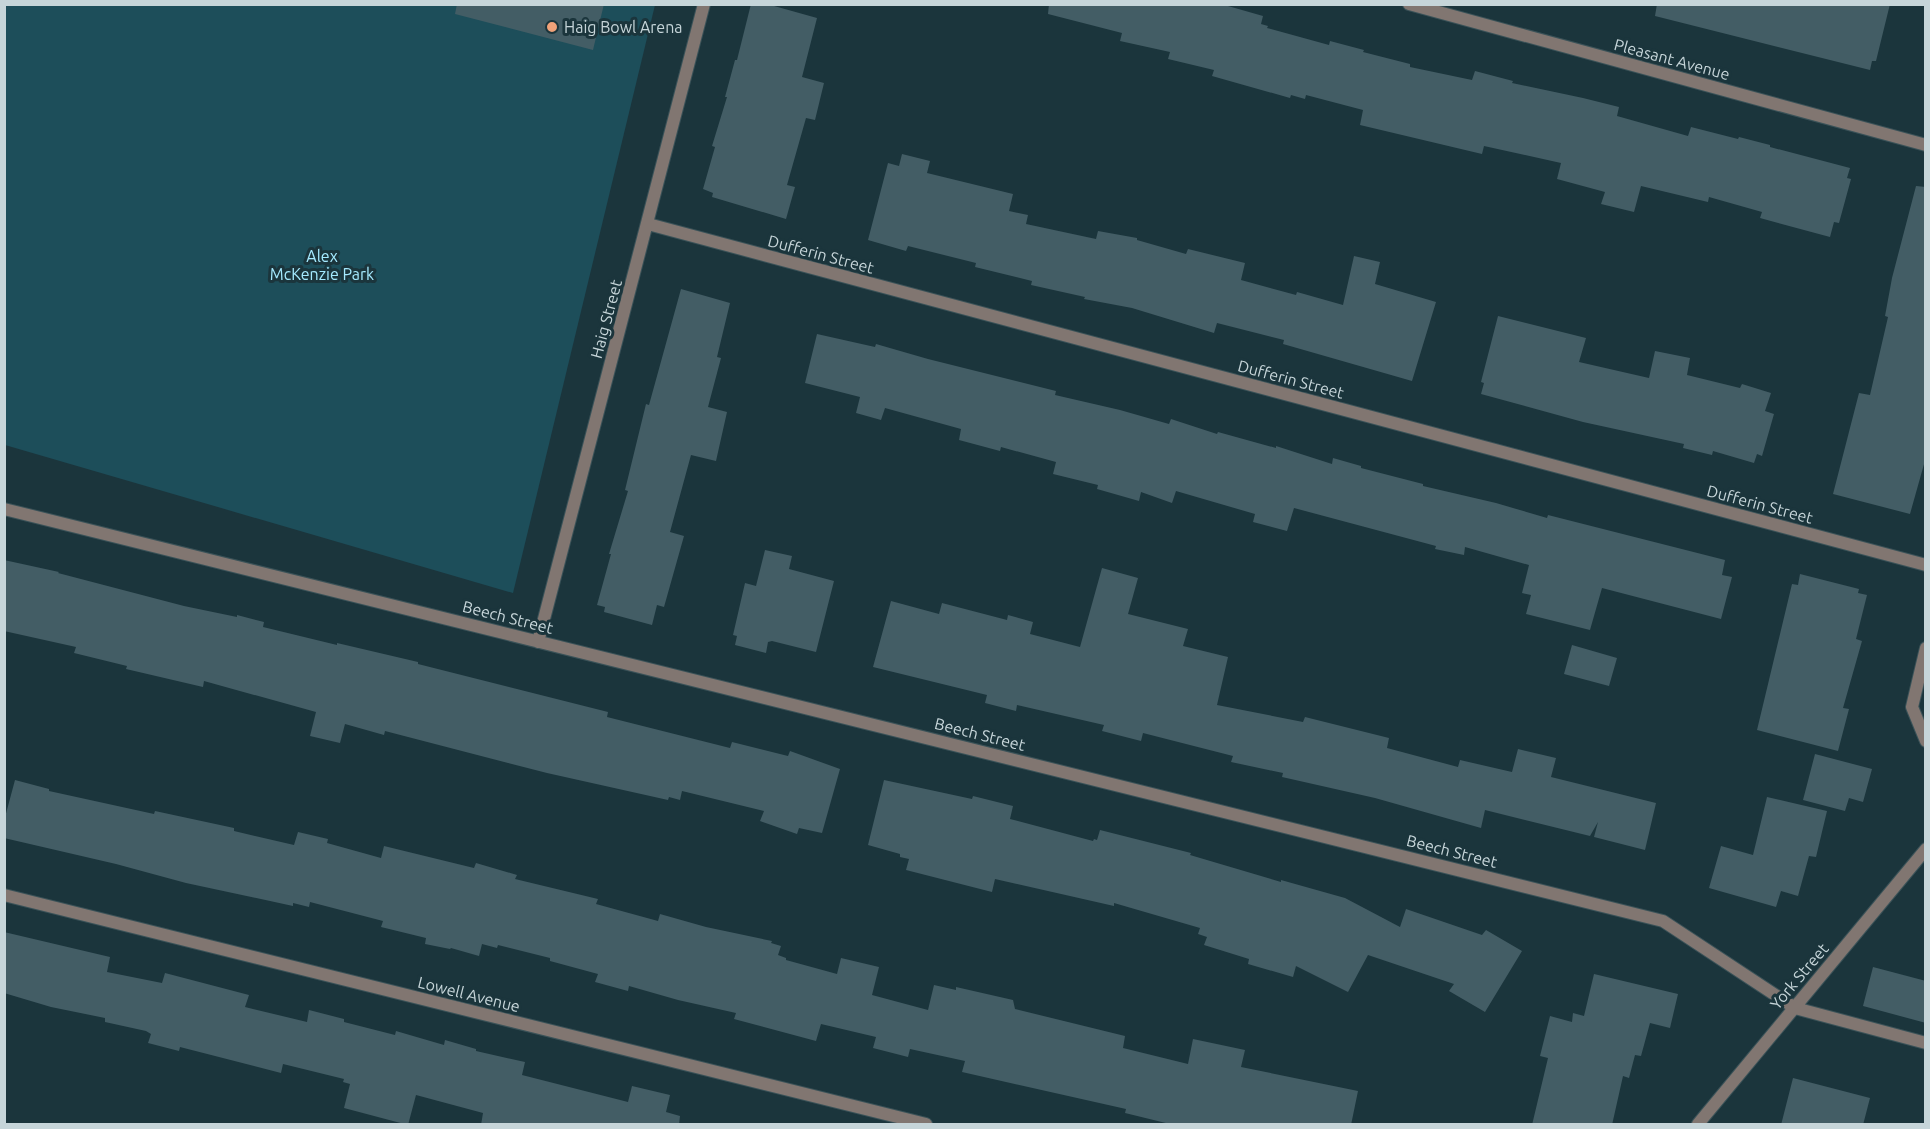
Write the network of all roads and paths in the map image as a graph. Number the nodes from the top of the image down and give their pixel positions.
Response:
1 (704, 4) edge
2 (1409, 4) edge
3 (1926, 145) edge
4 (648, 224) junction
5 (4, 509) edge
6 (1926, 565) edge
7 (538, 642) junction
8 (1926, 648) edge
9 (1926, 741) edge
10 (1926, 849) edge
11 (4, 895) edge
12 (1795, 1008) junction
13 (1926, 1043) edge
14 (926, 1125) edge
15 (1698, 1125) edge

1 - 4 street, Haig Street
2 - 3 street, Pleasant Avenue
4 - 6 street, Dufferin Street
4 - 7 street, Haig Street
5 - 7 street, Beech Street
7 - 12 street, Beech Street
8 - 9 street
10 - 12 street, York Street
11 - 14 street, Lowell Avenue
12 - 13 street, Beech Street
12 - 15 street, York Street

